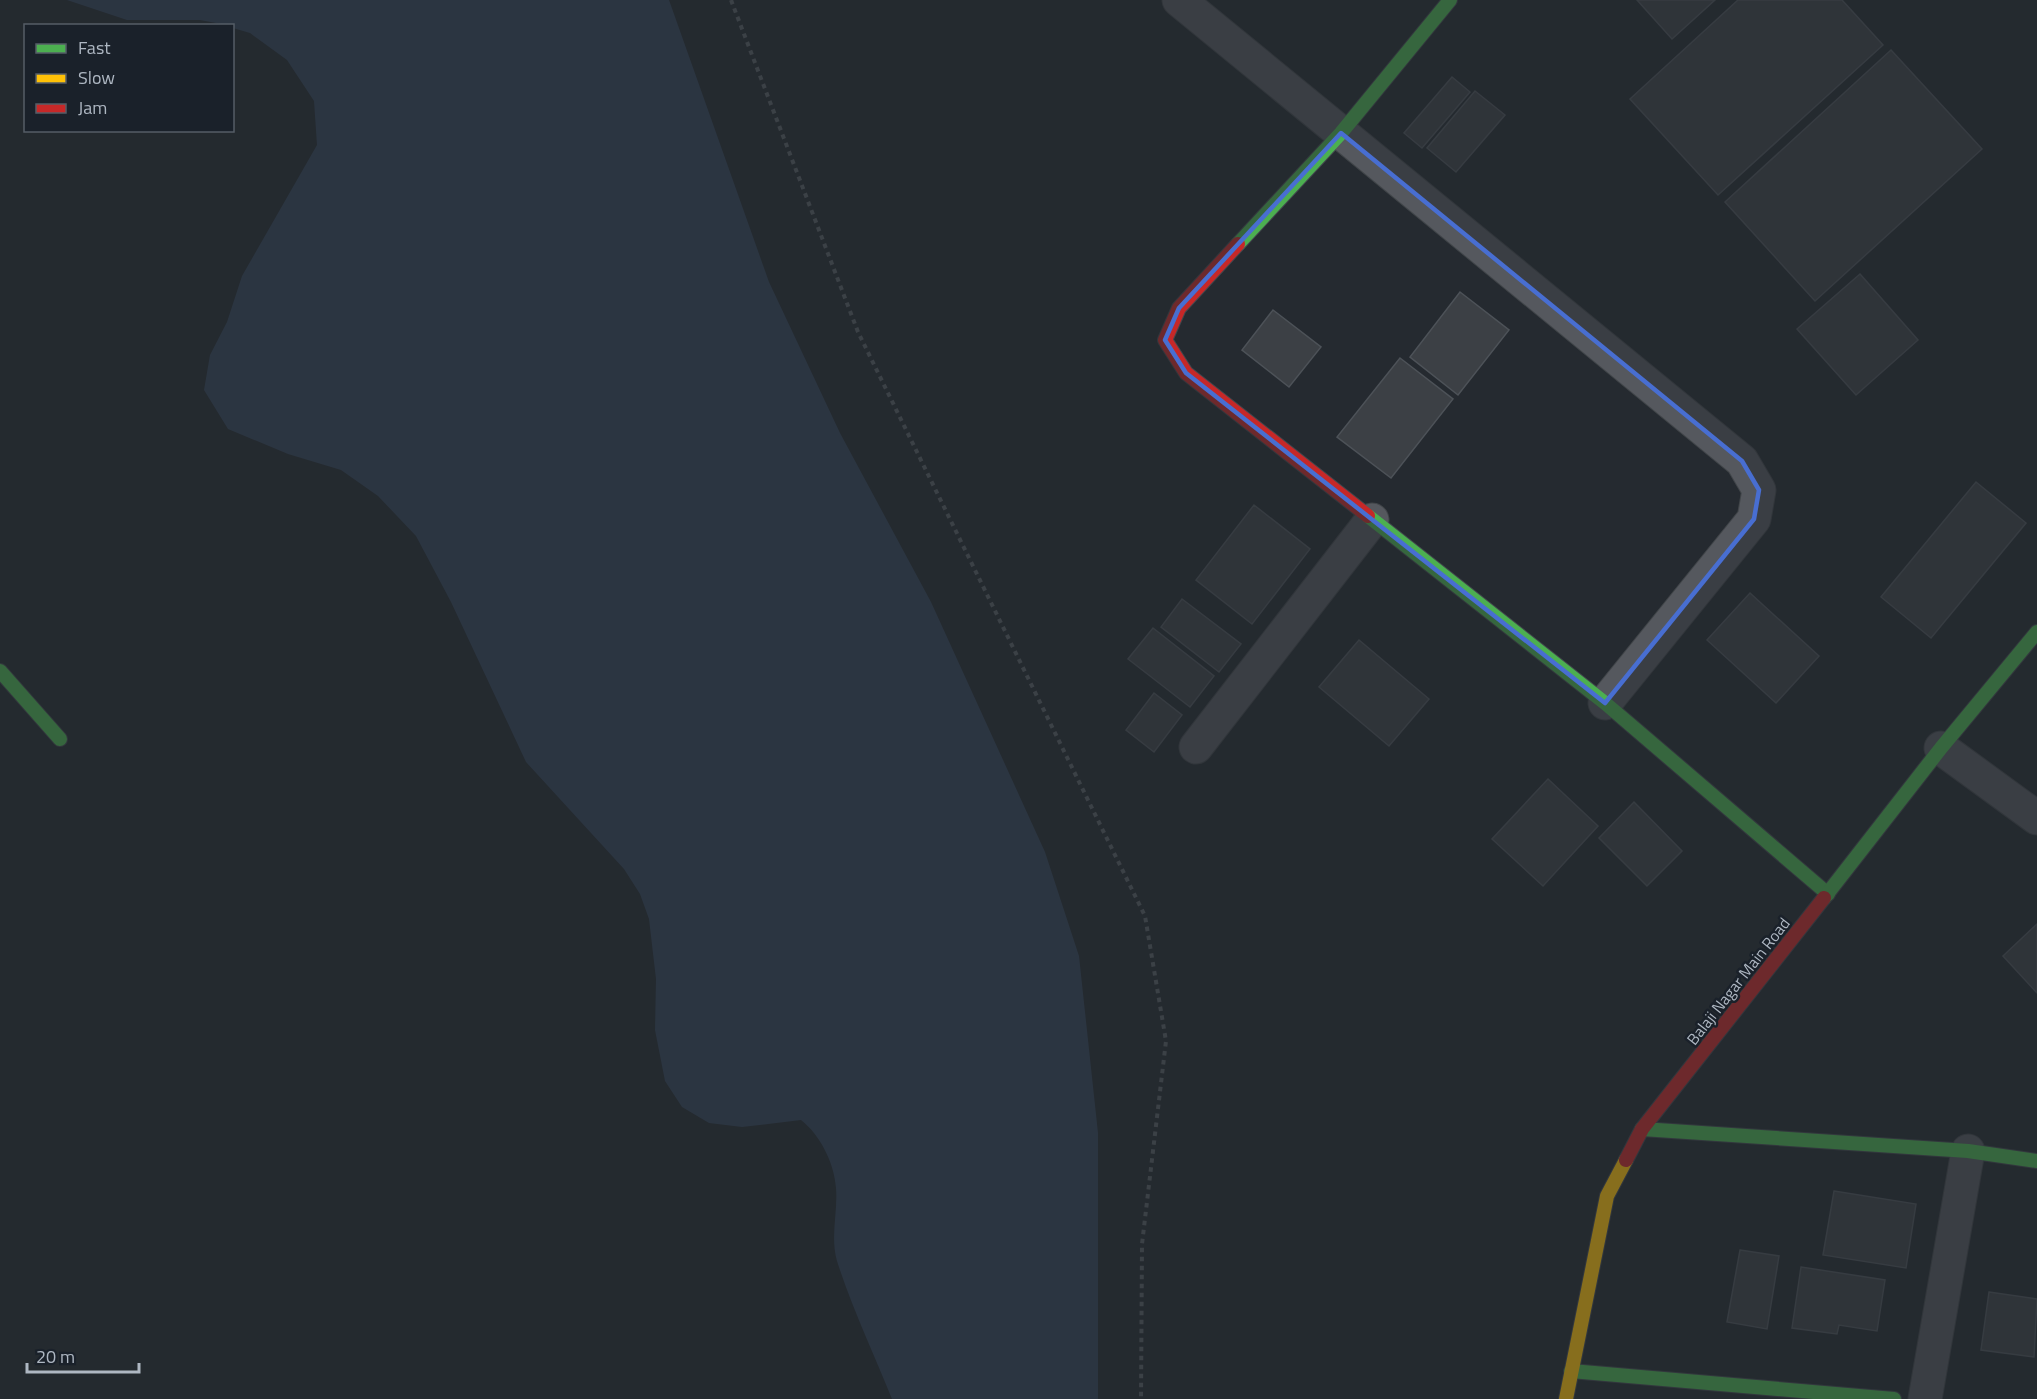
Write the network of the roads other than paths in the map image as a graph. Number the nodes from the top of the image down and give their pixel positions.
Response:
1 (1179, 0) edge
2 (1450, 0) edge
3 (1341, 133) junction
4 (1372, 520) junction
5 (2037, 632) edge
6 (0, 671) edge
7 (1605, 702) junction
8 (60, 739) dead end
9 (1196, 747) dead end
10 (1941, 748) junction
11 (2037, 818) edge
12 (1828, 894) junction
13 (1642, 1129) junction
14 (1968, 1151) junction
15 (2037, 1161) edge
16 (1570, 1371) junction
17 (1566, 1399) edge
18 (1894, 1399) edge
19 (1925, 1399) edge

1 - 3 street
2 - 3 street
3 - 4 street
3 - 7 street
4 - 7 street
4 - 9 street
5 - 10 street, Balaji Nagar Main Road
6 - 8 street
7 - 12 street
10 - 11 street
10 - 12 street, Balaji Nagar Main Road
12 - 13 street, Balaji Nagar Main Road
13 - 14 street
13 - 16 street, Balaji Nagar Main Road
14 - 15 street
14 - 19 street
16 - 17 street, Balaji Nagar Main Road
16 - 18 street

